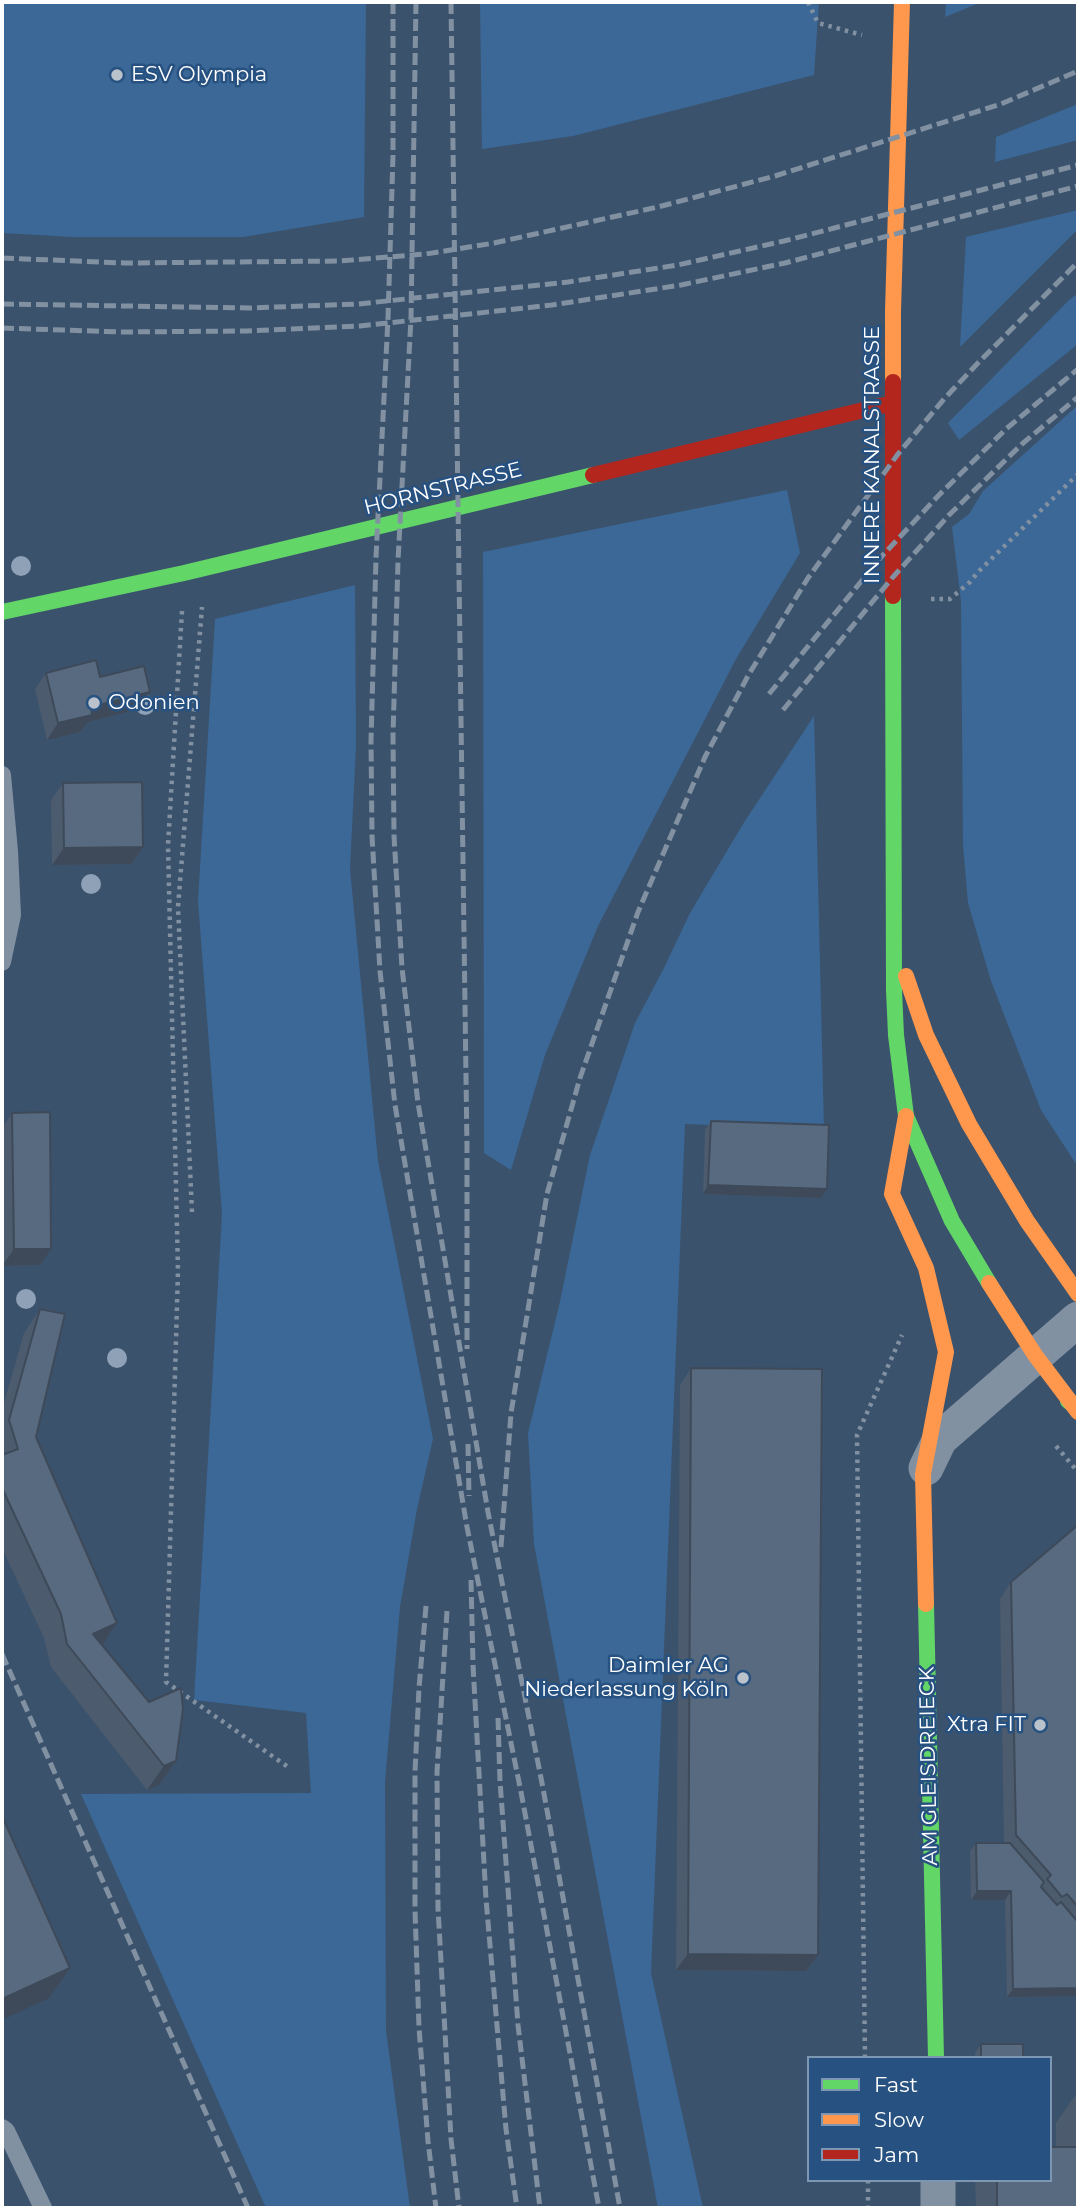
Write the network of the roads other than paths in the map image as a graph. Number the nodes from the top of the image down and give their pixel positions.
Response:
1 (902, 2) edge
2 (893, 403) junction
3 (2, 612) edge
4 (2, 775) edge
5 (895, 908) junction
6 (2, 962) edge
7 (906, 1116) junction
8 (1078, 1294) edge
9 (1078, 1319) edge
10 (1035, 1355) junction
11 (1075, 1407) edge
12 (923, 1474) junction
13 (936, 2056) edge
14 (2, 2127) edge
15 (938, 2182) edge
16 (43, 2208) edge
17 (938, 2208) edge

1 - 2 main road, INNERE KANALSTRASSE
2 - 3 main road, HORNSTRASSE
2 - 5 main road, INNERE KANALSTRASSE
4 - 6 lane
5 - 7 main road, INNERE KANALSTRASSE
5 - 8 main road, INNERE KANALSTRASSE
7 - 10 main road, INNERE KANALSTRASSE
7 - 12 main road, AM GLEISDREIECK
9 - 10 street, AM GLEISDREIECK
10 - 11 main road, INNERE KANALSTRASSE
10 - 12 street, AM GLEISDREIECK
12 - 13 main road, AM GLEISDREIECK
14 - 16 lane
15 - 17 street

